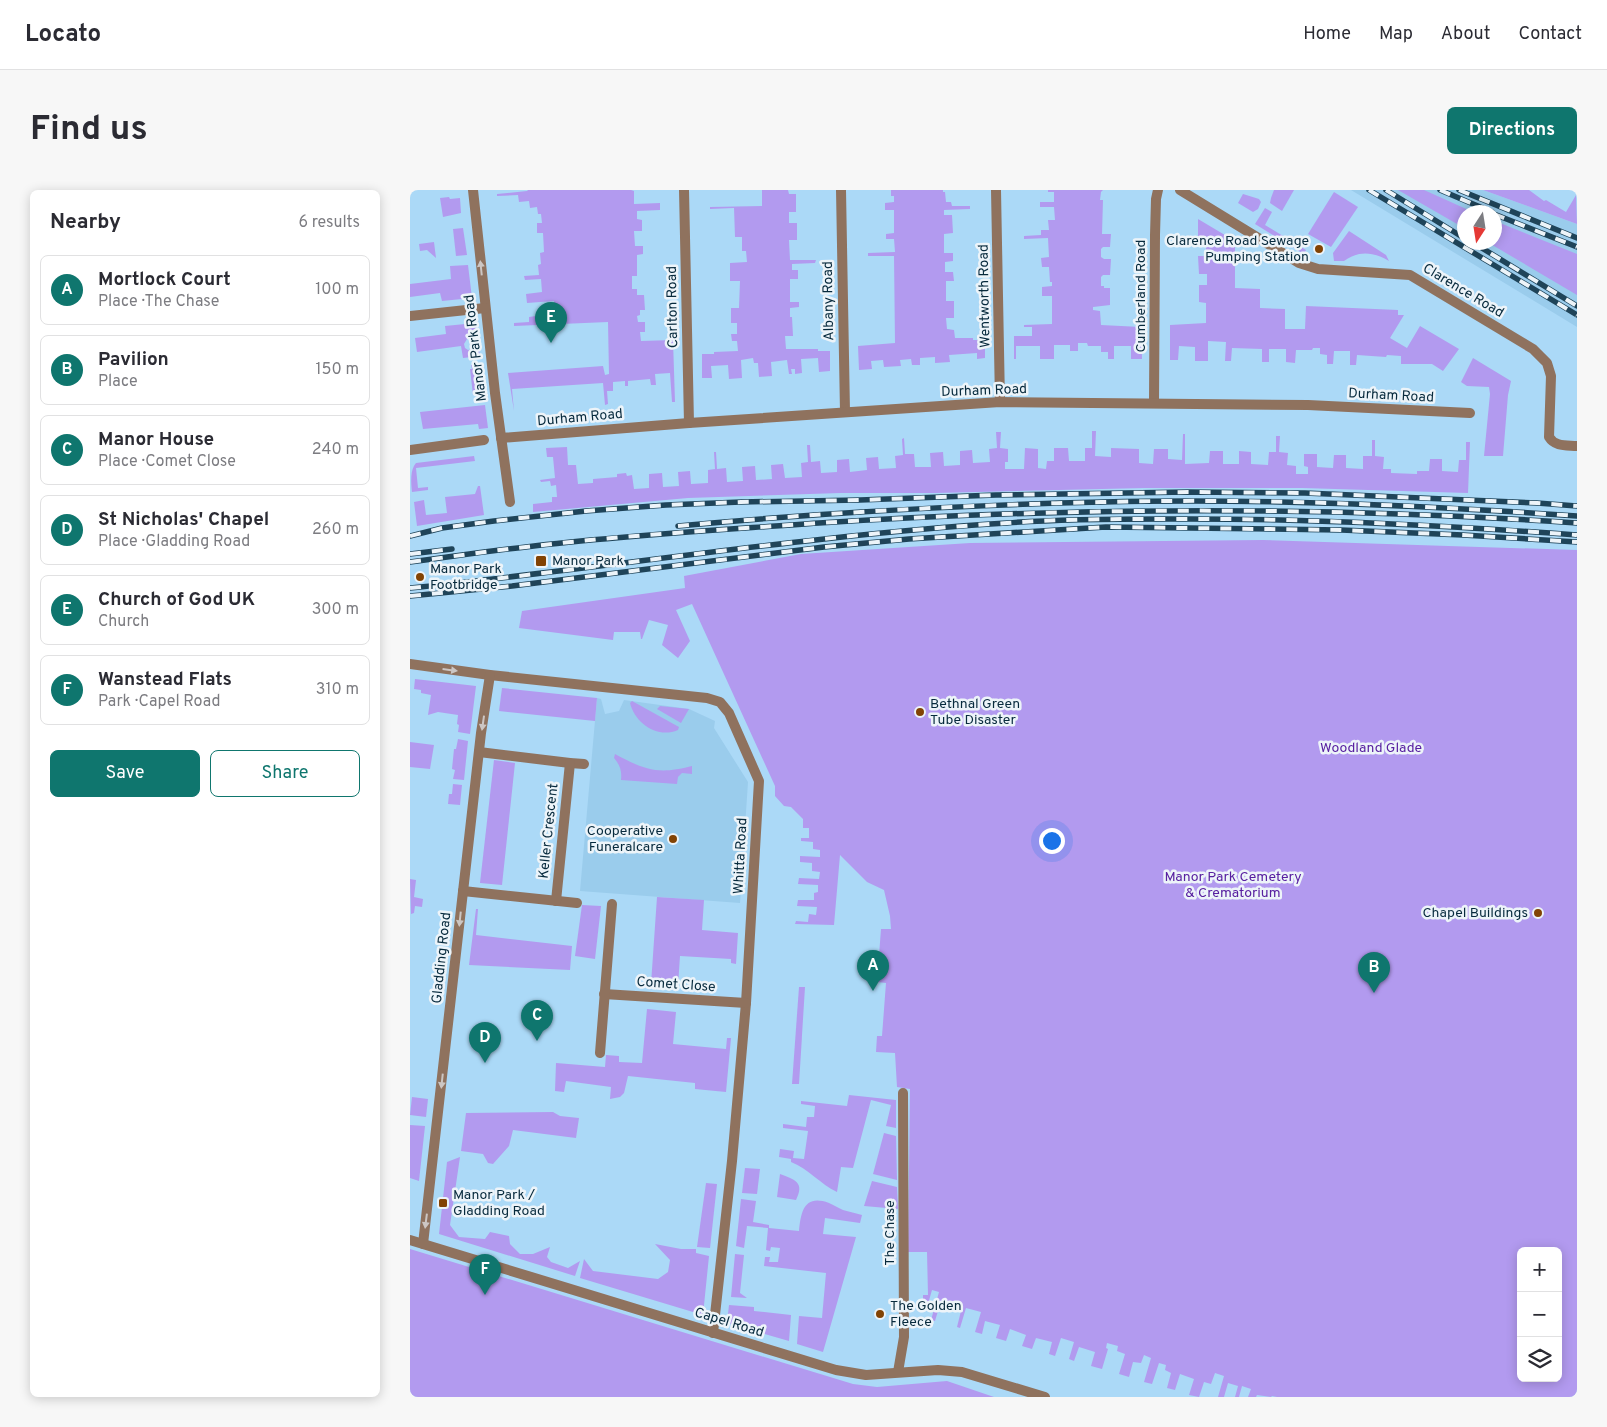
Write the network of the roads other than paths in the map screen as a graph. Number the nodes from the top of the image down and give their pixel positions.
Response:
1 (473, 190) edge
2 (684, 190) edge
3 (841, 190) edge
4 (996, 190) edge
5 (1158, 190) edge
6 (1180, 190) edge
7 (485, 308) junction
8 (410, 316) edge
9 (1000, 402) junction
10 (1154, 403) junction
11 (845, 412) junction
12 (1470, 413) dead end
13 (689, 423) junction
14 (501, 438) junction
15 (484, 440) dead end
16 (1577, 446) edge
17 (410, 450) edge
18 (510, 502) dead end
19 (410, 664) edge
20 (490, 675) junction
21 (479, 752) junction
22 (570, 763) junction
23 (584, 764) dead end
24 (463, 891) junction
25 (556, 901) junction
26 (576, 903) dead end
27 (612, 904) dead end
28 (604, 994) junction
29 (746, 1003) junction
30 (600, 1053) dead end
31 (903, 1093) dead end
32 (410, 1240) edge
33 (423, 1244) junction
34 (713, 1332) junction
35 (898, 1372) junction
36 (1045, 1397) edge

7 -> 1 street, Manor Park Road
2 - 13 street, Carlton Road
3 - 11 street, Albany Road
4 - 9 street, Wentworth Road
5 - 10 street, Cumberland Road
6 - 16 street, Clarence Road
7 - 8 street
7 - 14 street, Manor Park Road
9 - 10 street, Durham Road
9 - 11 street, Durham Road
10 - 12 street, Durham Road
11 - 13 street, Durham Road
13 - 14 street, Durham Road
14 - 18 street, Manor Park Road
15 - 17 street
19 -> 20 street, Whitta Road
20 -> 21 street, Gladding Road
20 - 29 street, Whitta Road
21 - 22 street
21 - 24 street, Gladding Road
22 - 23 street
22 - 25 street, Keller Crescent
24 - 25 street
24 -> 33 street, Gladding Road
25 - 26 street
27 - 28 street
28 - 29 street, Comet Close
28 - 30 street
29 - 34 street, Whitta Road
31 - 35 street, The Chase
32 - 33 street, Capel Road
33 - 34 street, Capel Road
34 - 35 street, Capel Road
35 - 36 street, Capel Road

